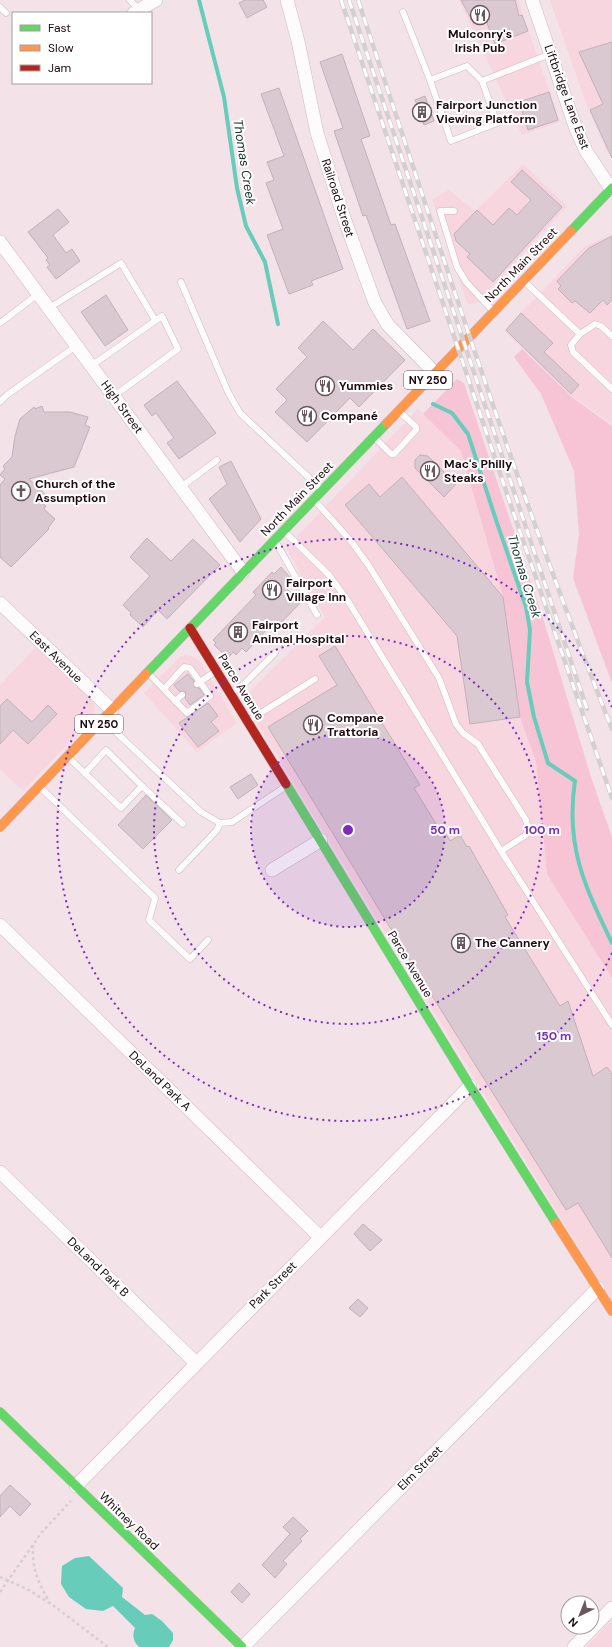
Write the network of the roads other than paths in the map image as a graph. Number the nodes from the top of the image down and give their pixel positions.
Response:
1 (130, 0) edge
2 (156, 0) edge
3 (287, 0) edge
4 (532, 0) edge
5 (0, 7) edge
6 (6, 12) dead end
7 (136, 12) edge
8 (403, 12) dead end
9 (550, 54) junction
10 (430, 80) junction
11 (482, 81) junction
12 (611, 188) edge
13 (454, 211) dead end
14 (0, 242) edge
15 (523, 280) junction
16 (181, 282) dead end
17 (38, 294) junction
18 (49, 308) junction
19 (494, 312) junction
20 (155, 320) junction
21 (0, 323) edge
22 (580, 334) junction
23 (612, 336) edge
24 (76, 346) junction
25 (91, 366) junction
26 (435, 373) junction
27 (612, 389) edge
28 (114, 396) junction
29 (0, 402) edge
30 (399, 411) junction
31 (374, 437) junction
32 (217, 460) dead end
33 (180, 487) junction
34 (322, 490) junction
35 (313, 499) junction
36 (284, 530) junction
37 (274, 540) junction
38 (243, 572) junction
39 (0, 603) edge
40 (317, 615) dead end
41 (190, 628) junction
42 (275, 653) dead end
43 (217, 670) junction
44 (148, 672) junction
45 (315, 679) dead end
46 (199, 683) junction
47 (164, 689) junction
48 (231, 693) junction
49 (182, 695) dead end
50 (175, 701) junction
51 (107, 715) junction
52 (248, 721) junction
53 (67, 757) junction
54 (85, 773) junction
55 (287, 785) junction
56 (39, 786) junction
57 (142, 786) junction
58 (220, 823) junction
59 (183, 824) dead end
60 (1, 825) edge
61 (321, 840) junction
62 (501, 851) junction
63 (180, 870) dead end
64 (272, 870) dead end
65 (0, 925) edge
66 (208, 940) dead end
67 (612, 1025) edge
68 (470, 1086) junction
69 (0, 1172) edge
70 (320, 1238) junction
71 (598, 1288) junction
72 (612, 1311) edge
73 (196, 1363) junction
74 (0, 1412) edge
75 (76, 1486) junction
76 (612, 1608) edge
77 (242, 1647) edge
78 (574, 1647) edge

1 - 7 lane
2 - 7 street
3 - 26 street, Railroad Street
4 - 9 street, Liftbridge Lane East
5 - 6 lane
8 - 10 lane
9 - 11 lane
9 - 12 street, Liftbridge Lane East
10 - 11 lane
10 - 11 lane
12 - 15 main road, North Main Street / NY 250
13 - 19 lane
14 - 17 street, High Street
15 - 19 main road, North Main Street / NY 250
15 - 22 lane
16 - 34 lane
17 - 18 street, High Street
17 - 21 lane
18 - 20 lane
18 - 24 street, High Street
19 - 26 main road, North Main Street / NY 250
20 - 25 lane
20 - 28 lane
22 - 23 lane
22 - 27 lane
24 - 25 street, High Street
24 - 29 lane
25 - 28 street, High Street
26 - 30 main road, North Main Street / NY 250
28 - 33 street, High Street
30 - 31 main road, North Main Street / NY 250
30 - 31 lane
31 - 34 main road, North Main Street / NY 250
32 - 33 lane
33 - 38 street, High Street
34 - 35 main road, North Main Street / NY 250
35 - 36 main road, North Main Street / NY 250
35 - 62 lane
36 - 37 main road, North Main Street / NY 250
36 - 62 lane
37 - 38 main road, North Main Street / NY 250
37 - 40 lane
38 - 41 main road, North Main Street / NY 250
39 - 51 street, East Avenue
41 - 43 main road, Parce Avenue
41 - 44 main road, North Main Street / NY 250
42 - 48 lane
43 - 46 lane
43 - 48 main road, Parce Avenue
44 - 47 lane
44 - 51 main road, North Main Street / NY 250
45 - 52 lane
46 - 47 lane
46 - 50 lane
47 - 50 lane
48 - 52 main road, Parce Avenue
49 - 50 lane
51 - 53 main road, North Main Street / NY 250
51 - 58 lane
52 - 55 main road, Parce Avenue
53 - 54 lane
53 - 56 main road, North Main Street / NY 250
54 - 57 lane
54 - 57 lane
55 - 58 lane
55 - 61 main road, Parce Avenue
56 - 60 main road, North Main Street / NY 250
56 - 66 lane
57 - 59 lane
58 - 63 lane
61 - 64 street
61 - 68 main road, Parce Avenue
62 - 67 lane
65 - 70 street, DeLand Park A
68 - 70 street, Park Street
68 - 71 main road, Parce Avenue
69 - 73 street, DeLand Park B
70 - 73 street, Park Street
71 - 72 main road, Parce Avenue
71 - 77 street, Elm Street
73 - 75 street, Park Street
74 - 75 main road, Whitney Road
75 - 77 main road, Whitney Road
76 - 78 street

